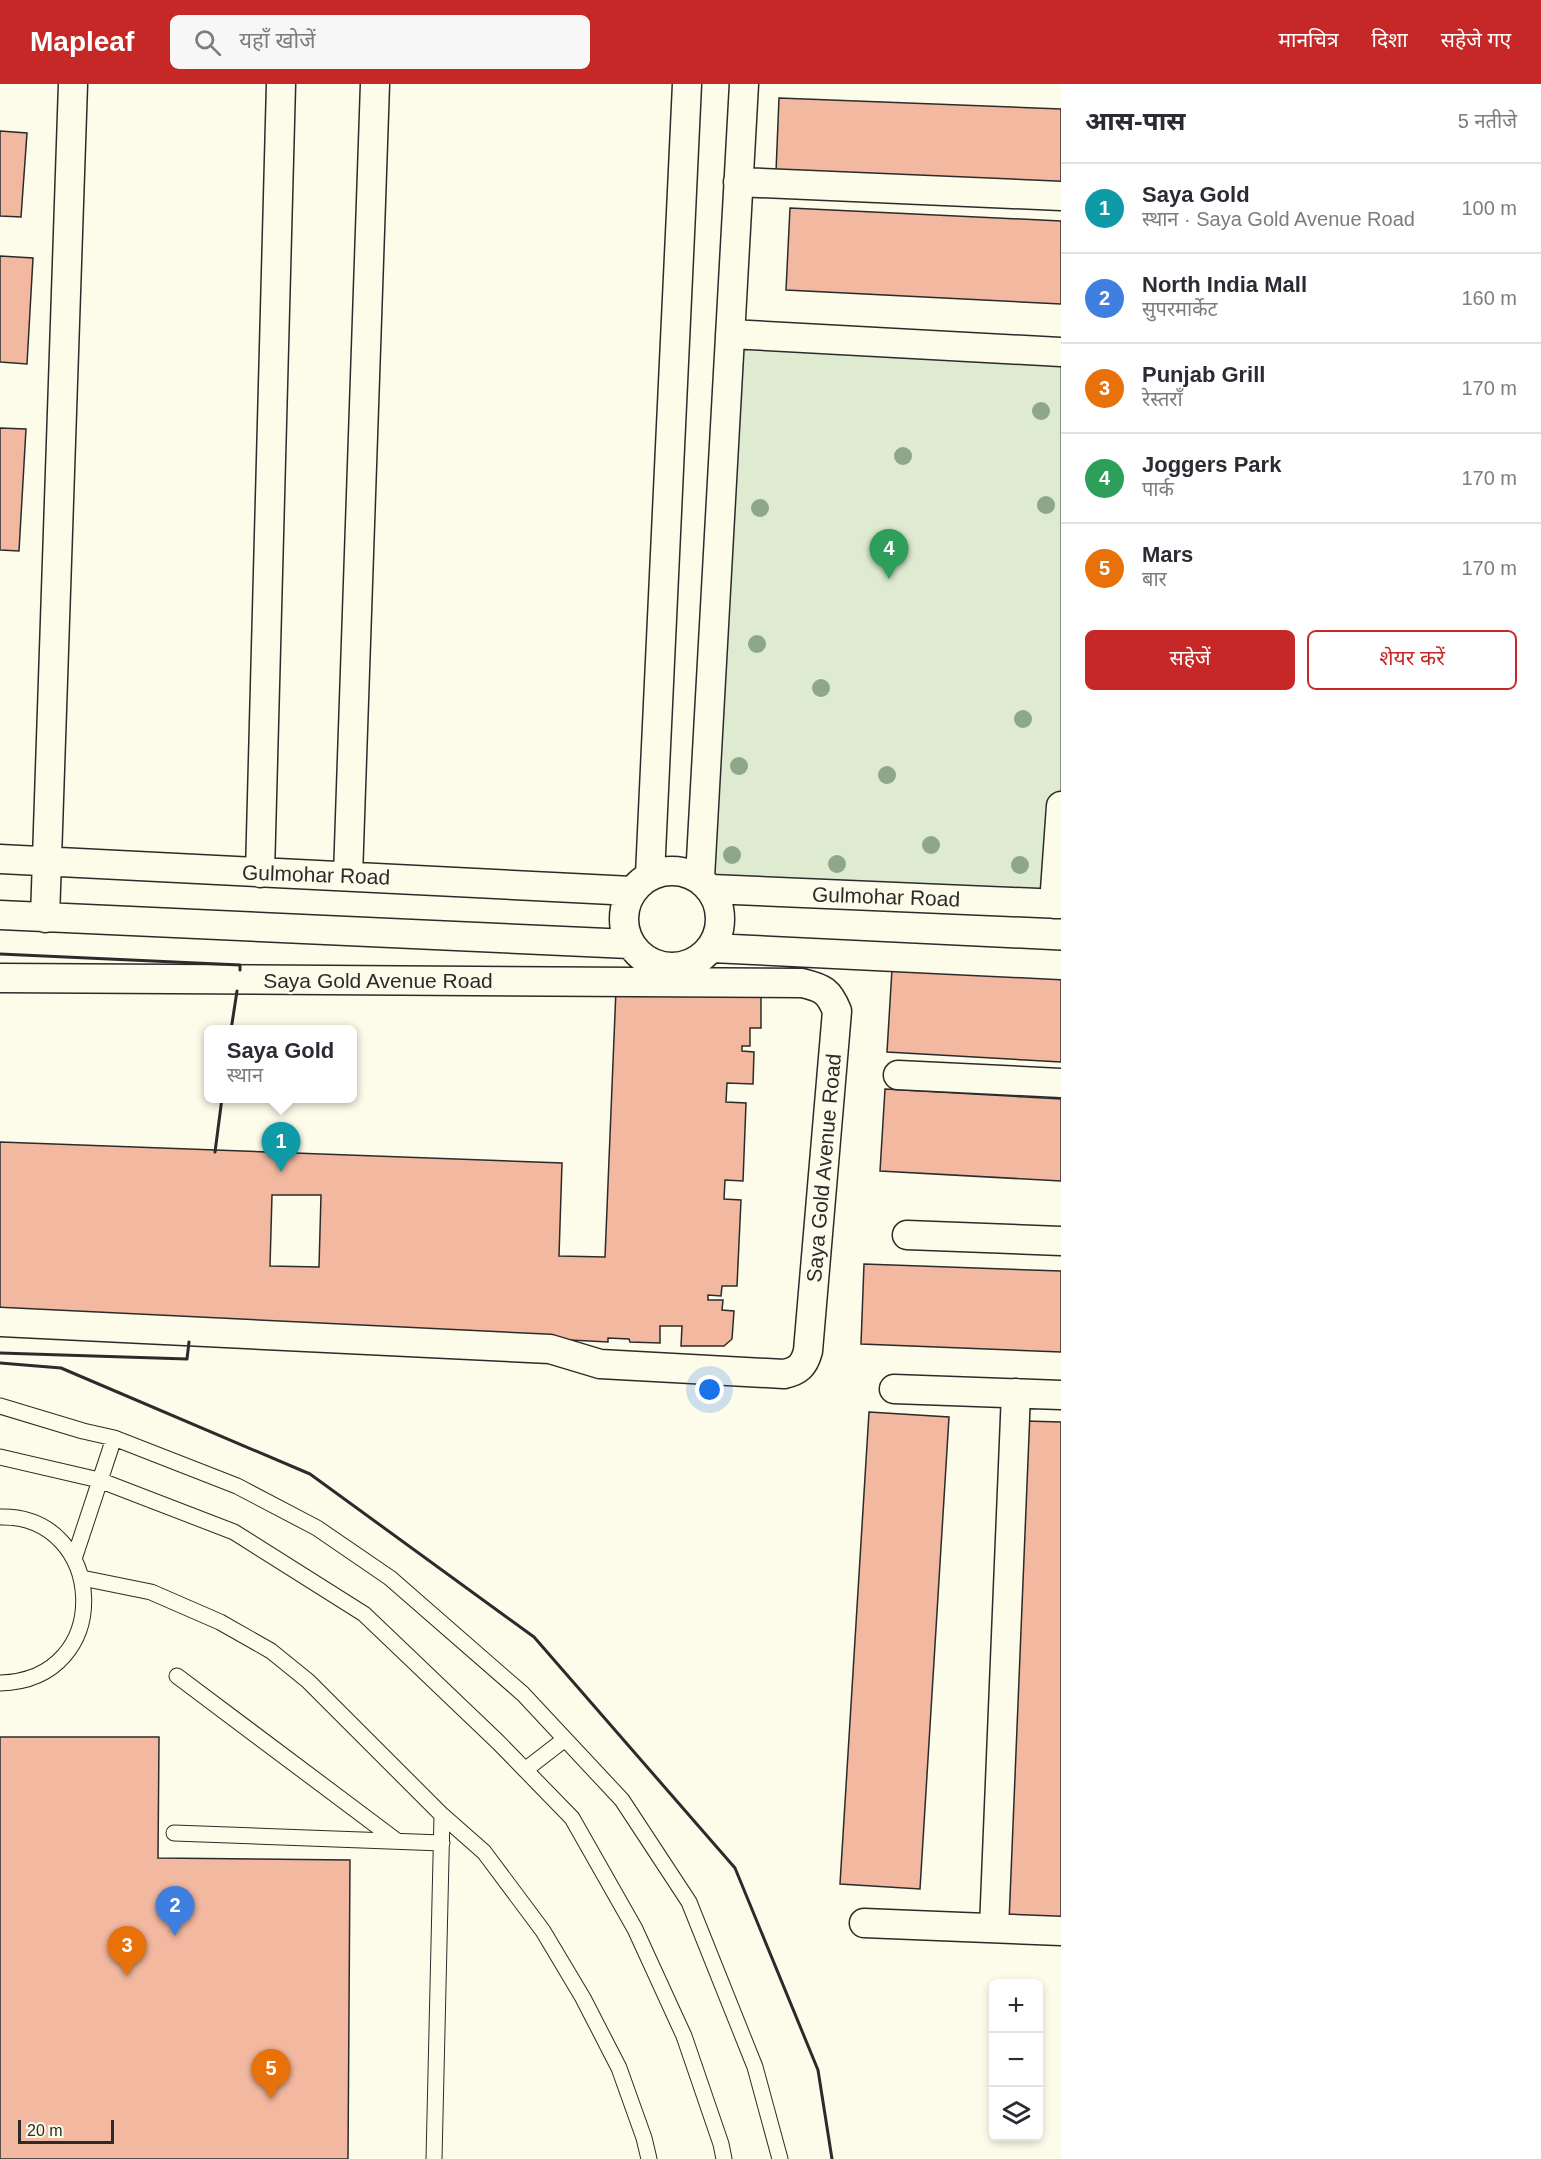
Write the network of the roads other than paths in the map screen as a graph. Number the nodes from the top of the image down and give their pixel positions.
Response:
1 (73, 84) edge
2 (281, 84) edge
3 (375, 84) edge
4 (687, 84) edge
5 (744, 84) edge
6 (738, 183) junction
7 (1061, 196) edge
8 (730, 334) junction
9 (1061, 352) edge
10 (1061, 806) edge
11 (0, 859) edge
12 (47, 862) junction
13 (260, 873) junction
14 (348, 876) junction
15 (641, 883) junction
16 (706, 884) junction
17 (1058, 904) edge
18 (0, 915) edge
19 (45, 918) junction
20 (629, 944) junction
21 (712, 948) junction
22 (1061, 965) edge
23 (0, 978) edge
24 (898, 1075) dead end
25 (1061, 1083) edge
26 (907, 1235) dead end
27 (1061, 1241) edge
28 (0, 1322) edge
29 (894, 1389) dead end
30 (1016, 1393) junction
31 (1061, 1395) edge
32 (0, 1406) edge
33 (114, 1438) junction
34 (0, 1457) edge
35 (99, 1480) junction
36 (0, 1517) edge
37 (74, 1559) junction
38 (82, 1578) junction
39 (177, 1676) dead end
40 (0, 1683) edge
41 (565, 1739) junction
42 (525, 1770) junction
43 (442, 1815) junction
44 (174, 1833) dead end
45 (397, 1841) junction
46 (442, 1843) junction
47 (864, 1923) dead end
48 (994, 1928) junction
49 (1061, 1931) edge
50 (434, 2159) edge
51 (649, 2159) edge
52 (724, 2159) edge
53 (780, 2159) edge

1 - 12 street
2 - 13 street
3 - 14 street
4 - 15 street
5 - 6 street
6 - 7 street
6 - 8 street
8 - 9 street
8 - 16 street
10 - 17 street
11 - 12 street, Gulmohar Road
12 - 13 street, Gulmohar Road
12 - 19 street
13 - 14 street, Gulmohar Road
14 - 15 street, Gulmohar Road
15 - 16 street
15 - 20 street
16 - 17 street, Gulmohar Road
16 - 21 street
18 - 19 street
19 - 20 street
20 - 21 street
21 - 22 street
23 - 28 street, Saya Gold Avenue Road
24 - 25 street
26 - 27 street
29 - 30 street
30 - 31 street
30 - 48 street
32 - 33 lane
33 - 35 lane
33 - 41 lane
34 - 35 lane
35 - 37 lane
35 - 42 lane
36 - 37 lane
37 - 38 lane
38 - 40 lane
38 - 43 lane
39 - 45 lane
41 - 42 lane
41 - 53 lane
42 - 52 lane
43 - 46 lane
43 - 51 lane
44 - 45 lane
45 - 46 lane
46 - 50 lane
47 - 48 street
48 - 49 street

